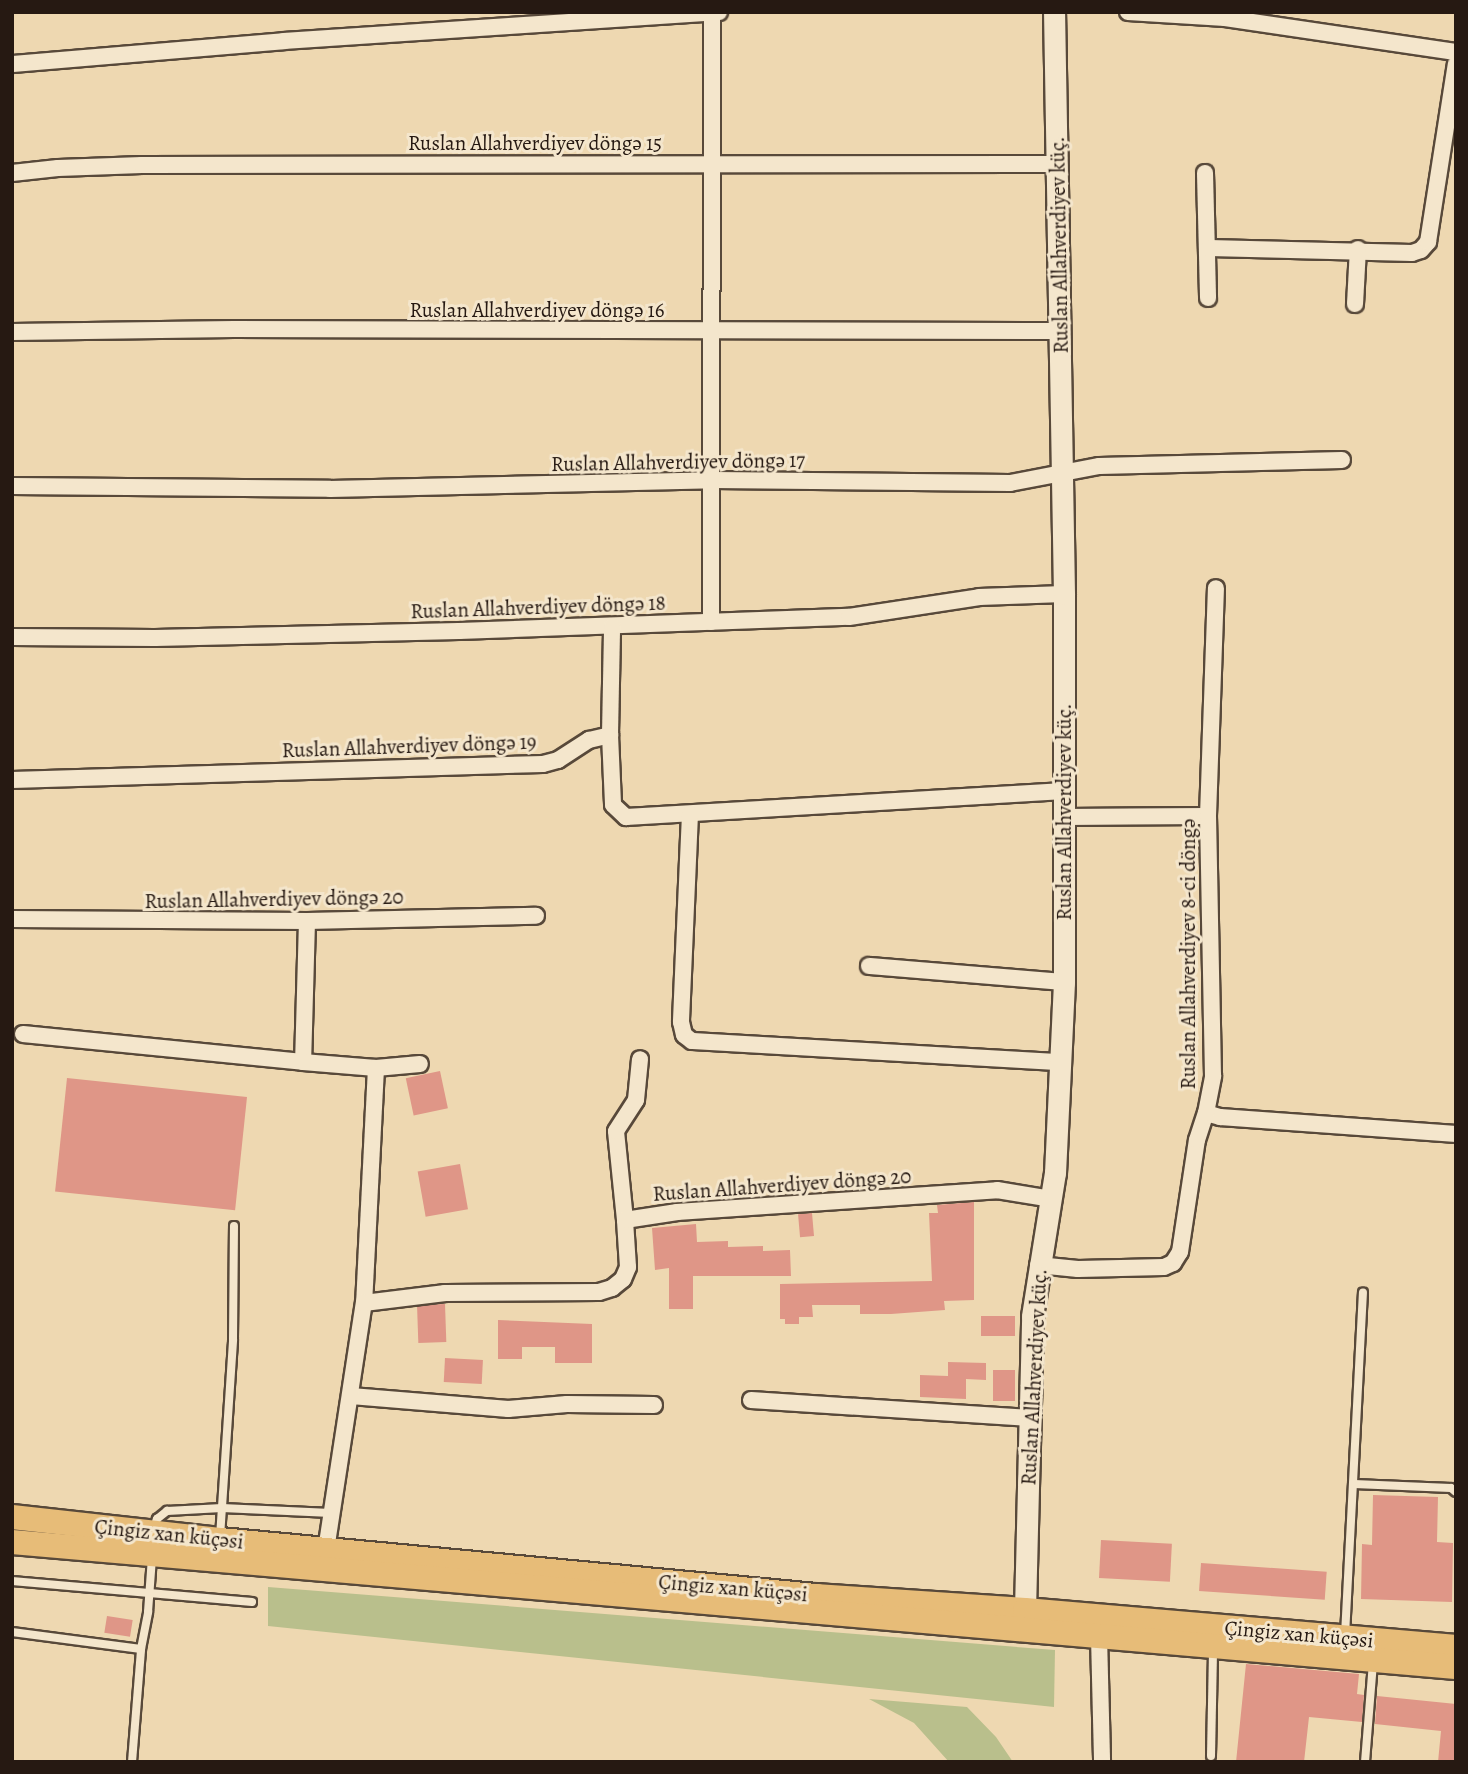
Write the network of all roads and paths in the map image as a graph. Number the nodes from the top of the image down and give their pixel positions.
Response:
1 (719, 12) edge
2 (1054, 12) edge
3 (1128, 12) edge
4 (712, 13) edge
5 (1456, 52) edge
6 (12, 64) edge
7 (1456, 64) edge
8 (713, 164) junction
9 (1057, 164) junction
10 (12, 173) edge
11 (1205, 173) dead end
12 (1209, 248) junction
13 (1358, 250) junction
14 (1208, 298) dead end
15 (1355, 304) dead end
16 (1061, 331) junction
17 (12, 332) edge
18 (712, 332) junction
19 (1342, 460) dead end
20 (1062, 475) junction
21 (714, 480) junction
22 (12, 486) edge
23 (1216, 588) dead end
24 (1065, 594) junction
25 (711, 622) junction
26 (612, 626) junction
27 (12, 637) edge
28 (610, 736) junction
29 (12, 780) edge
30 (1065, 791) junction
31 (690, 814) junction
32 (1208, 816) junction
33 (1065, 817) junction
34 (536, 916) dead end
35 (12, 919) edge
36 (307, 921) junction
37 (869, 966) dead end
38 (1064, 982) junction
39 (23, 1034) dead end
40 (640, 1059) dead end
41 (303, 1062) junction
42 (1061, 1062) junction
43 (420, 1064) dead end
44 (376, 1068) junction
45 (1206, 1113) junction
46 (1456, 1134) edge
47 (1052, 1199) junction
48 (625, 1220) junction
49 (234, 1226) dead end
50 (1038, 1265) junction
51 (1363, 1292) dead end
52 (365, 1303) junction
53 (351, 1396) junction
54 (751, 1400) dead end
55 (654, 1405) dead end
56 (1030, 1418) junction
57 (1354, 1484) junction
58 (1456, 1492) edge
59 (222, 1508) junction
60 (331, 1513) junction
61 (12, 1517) edge
62 (220, 1540) junction
63 (12, 1542) edge
64 (153, 1543) junction
65 (326, 1550) junction
66 (12, 1581) edge
67 (149, 1594) junction
68 (252, 1602) dead end
69 (1025, 1610) junction
70 (12, 1632) edge
71 (1099, 1636) junction
72 (1345, 1638) junction
73 (1213, 1645) junction
74 (1456, 1647) edge
75 (141, 1649) junction
76 (1373, 1660) junction
77 (1456, 1667) edge
78 (1211, 1756) dead end
79 (131, 1762) edge
80 (1102, 1762) edge
81 (1365, 1762) edge

1 - 4 street
2 - 9 street, Ruslan Allahverdiyev küç.
3 - 5 street
4 - 6 street
4 - 8 street
7 - 13 street
8 - 9 street, Ruslan Allahverdiyev döngə 15
8 - 10 street, Ruslan Allahverdiyev döngə 15
8 - 18 street
9 - 16 street, Ruslan Allahverdiyev küç.
11 - 12 street
12 - 13 street
12 - 14 street
13 - 15 street
16 - 18 street, Ruslan Allahverdiyev döngə 16
16 - 20 street, Ruslan Allahverdiyev küç.
17 - 18 street, Ruslan Allahverdiyev döngə 16
18 - 21 street
19 - 20 street, Ruslan Allahverdiyev döngə 17
20 - 21 street, Ruslan Allahverdiyev döngə 17
20 - 24 street, Ruslan Allahverdiyev küç.
21 - 22 street, Ruslan Allahverdiyev döngə 17
21 - 25 street
23 - 32 street, Ruslan Allahverdiyev 8-ci döngə
24 - 25 street, Ruslan Allahverdiyev döngə 18
24 - 30 street, Ruslan Allahverdiyev küç.
25 - 26 street, Ruslan Allahverdiyev döngə 18
26 - 27 street, Ruslan Allahverdiyev döngə 18
26 - 28 street
28 - 29 street, Ruslan Allahverdiyev döngə 19
28 - 31 street
30 - 31 street
30 - 33 street, Ruslan Allahverdiyev küç.
31 - 42 street
32 - 33 street
32 - 45 street, Ruslan Allahverdiyev 8-ci döngə
33 - 38 street, Ruslan Allahverdiyev küç.
34 - 36 street, Ruslan Allahverdiyev döngə 20
35 - 36 street, Ruslan Allahverdiyev döngə 20
36 - 41 street
37 - 38 street
38 - 42 street, Ruslan Allahverdiyev küç.
39 - 41 street
40 - 48 street
41 - 44 street
42 - 47 street, Ruslan Allahverdiyev küç.
43 - 44 street
44 - 52 street
45 - 46 street
45 - 50 street, Ruslan Allahverdiyev 8-ci döngə
47 - 48 street, Ruslan Allahverdiyev döngə 20
47 - 50 street, Ruslan Allahverdiyev küç.
48 - 52 street, Ruslan Allahverdiyev döngə 20
49 - 59 lane
50 - 56 street, Ruslan Allahverdiyev küç.
51 - 57 lane
52 - 53 street
53 - 55 street
53 - 60 street
54 - 56 street
56 - 69 street, Ruslan Allahverdiyev küç.
57 - 58 lane
57 - 72 lane
59 - 60 lane
59 - 62 lane
59 - 64 lane
60 - 65 street
61 - 64 main road, Çingiz xan küçəsi
62 - 64 main road, Çingiz xan küçəsi
62 - 65 main road, Çingiz xan küçəsi
63 - 64 main road, Çingiz xan küçəsi
64 - 67 lane
64 - 71 main road, Çingiz xan küçəsi
65 - 69 main road, Çingiz xan küçəsi
66 - 67 lane
67 - 68 lane
67 - 75 lane
69 - 72 main road, Çingiz xan küçəsi
70 - 75 lane
71 - 73 main road, Çingiz xan küçəsi
71 - 80 street
72 - 74 main road, Çingiz xan küçəsi
73 - 76 main road, Çingiz xan küçəsi
73 - 78 lane
75 - 79 lane
76 - 77 main road, Çingiz xan küçəsi
76 - 81 lane

